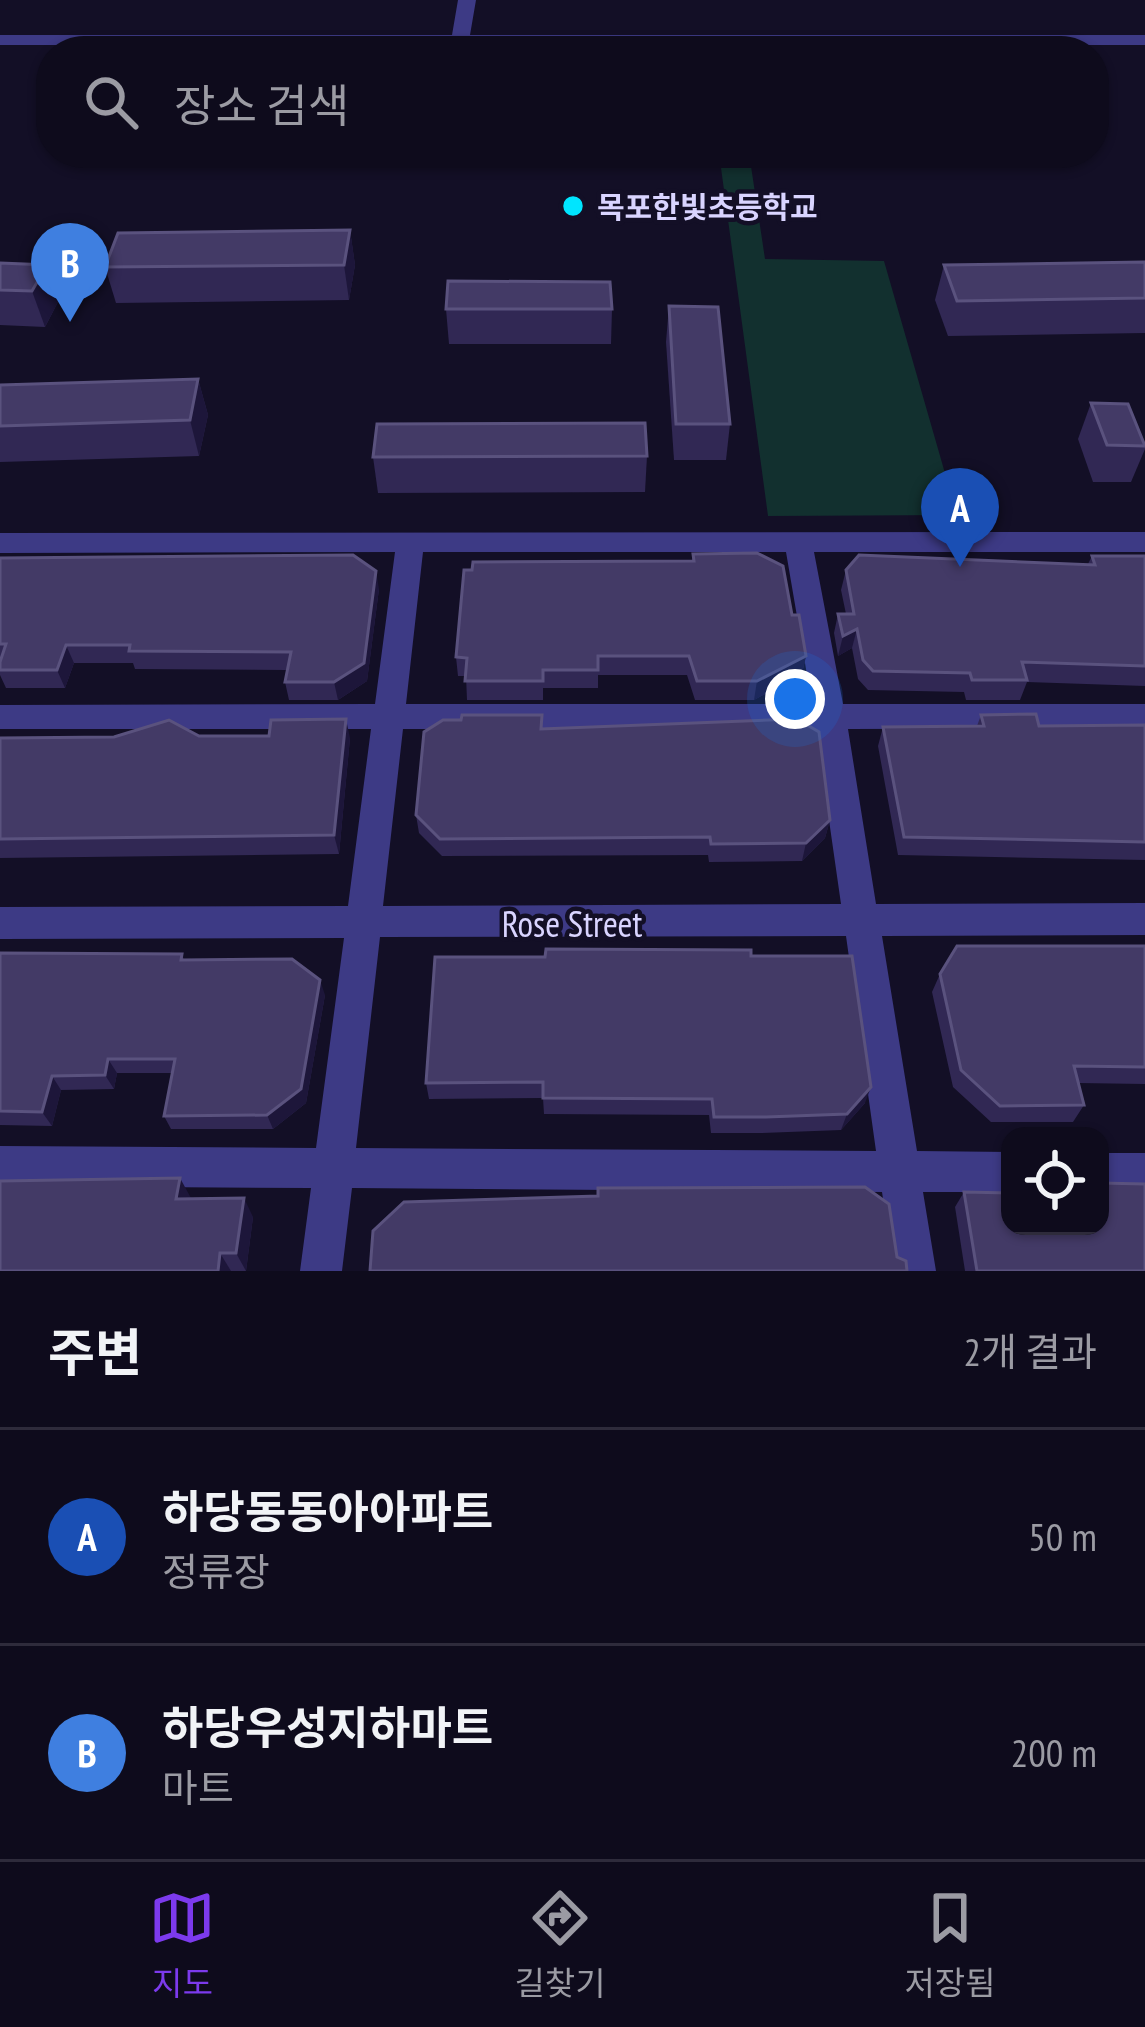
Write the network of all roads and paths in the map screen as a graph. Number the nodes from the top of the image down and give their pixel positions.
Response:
1 (467, 0) edge
2 (461, 36) edge
3 (0, 40) edge
4 (36, 40) edge
5 (1145, 40) edge
6 (1109, 41) edge
7 (798, 542) junction
8 (1145, 542) edge
9 (0, 543) edge
10 (410, 543) junction
11 (1145, 716) edge
12 (0, 717) edge
13 (830, 717) junction
14 (388, 719) junction
15 (1145, 919) edge
16 (858, 921) junction
17 (0, 923) edge
18 (363, 924) junction
19 (0, 1166) edge
20 (333, 1167) junction
21 (899, 1171) junction
22 (1001, 1172) edge
23 (1109, 1173) edge
24 (1145, 1173) edge
25 (321, 1271) edge
26 (916, 1271) edge

1 - 2 street
3 - 4 street
5 - 6 street
7 - 8 street
7 - 10 street
7 - 13 street
9 - 10 street
10 - 14 street
11 - 13 street
12 - 14 street
13 - 14 street
13 - 16 street
14 - 18 street
15 - 16 street, Rose Street
16 - 18 street, Rose Street
16 - 21 street
17 - 18 street, Rose Street
18 - 20 street
19 - 20 street
20 - 21 street
20 - 25 street
21 - 22 street
21 - 26 street
23 - 24 street

